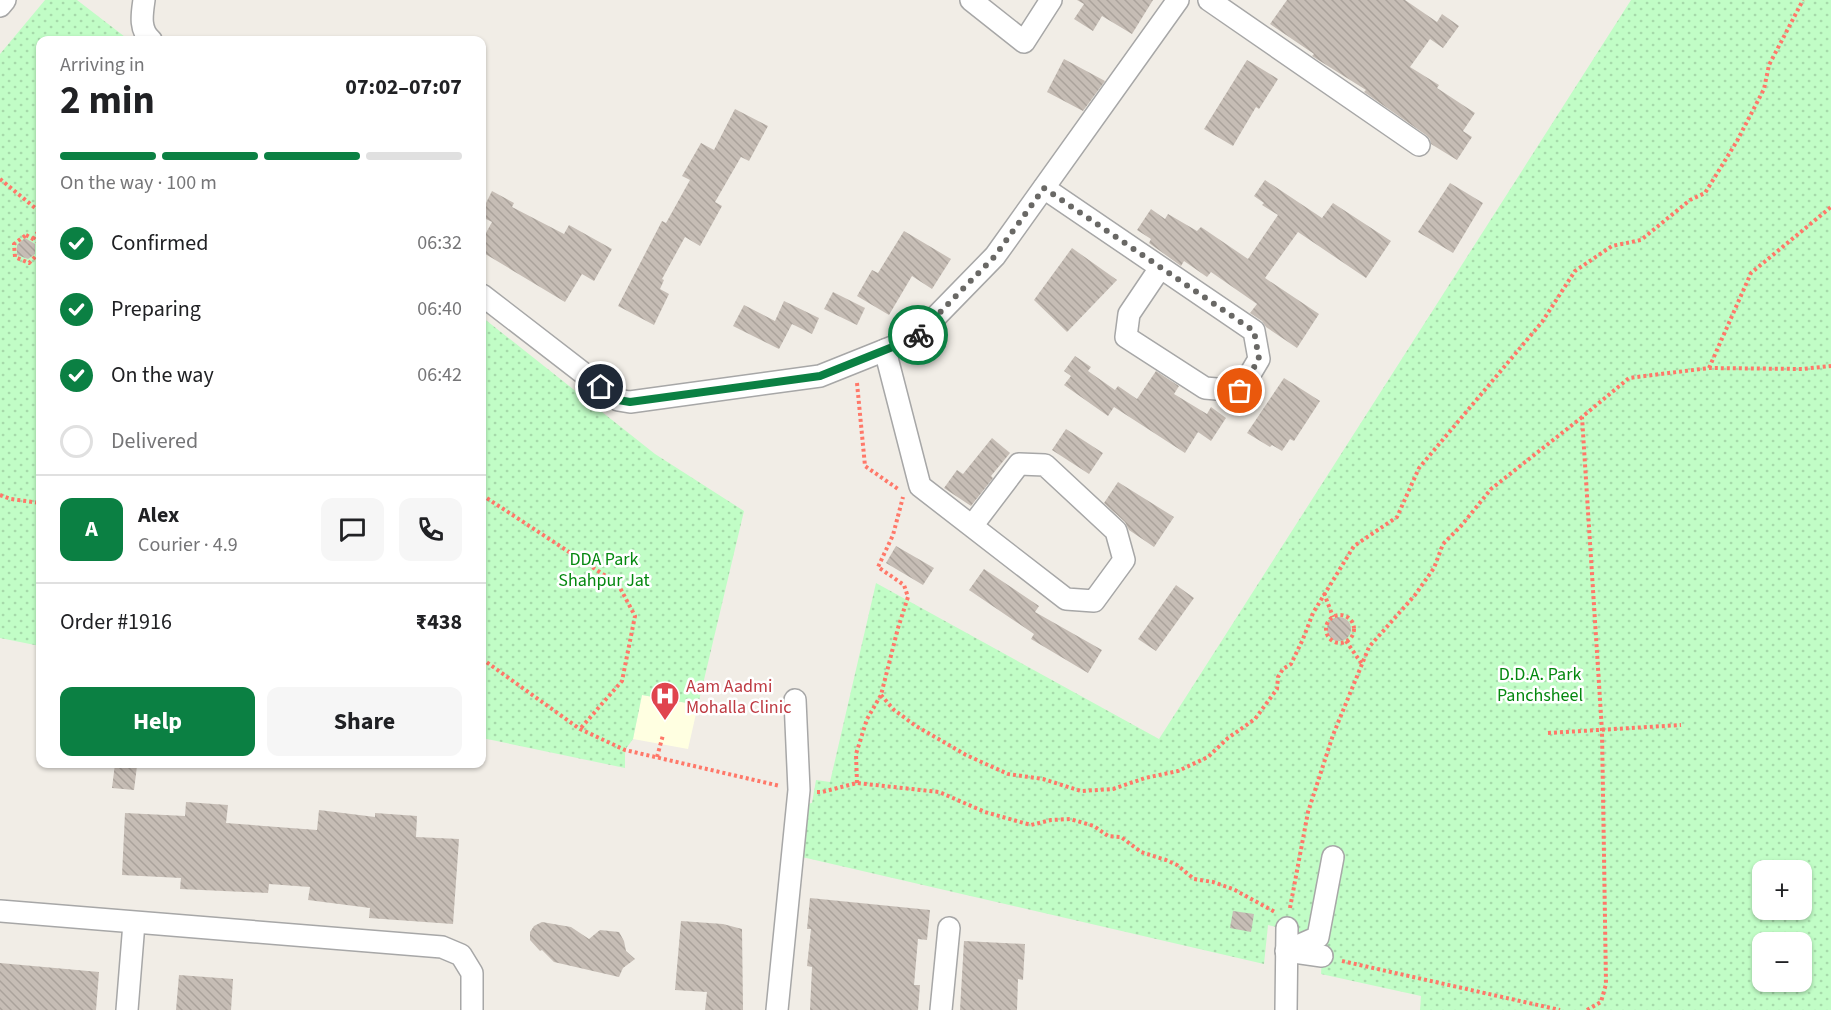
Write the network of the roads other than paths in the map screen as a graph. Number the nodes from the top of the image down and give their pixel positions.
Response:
1 (5, 0) edge
2 (144, 0) edge
3 (971, 0) edge
4 (1051, 0) edge
5 (1178, 0) edge
6 (1209, 0) edge
7 (0, 6) edge
8 (146, 36) edge
9 (1419, 145) dead end
10 (1044, 188) junction
11 (1160, 267) junction
12 (486, 298) edge
13 (885, 350) junction
14 (972, 526) junction
15 (795, 700) dead end
16 (1333, 858) dead end
17 (0, 911) edge
18 (1286, 918) road end
19 (134, 923) junction
20 (949, 928) dead end
21 (1286, 951) junction
22 (1322, 956) road end
23 (1286, 1001) edge
24 (127, 1010) edge
25 (472, 1010) edge
26 (777, 1010) edge
27 (941, 1010) edge

1 - 7 street
2 - 8 street
3 - 4 street
5 - 10 street
6 - 9 street
10 - 11 street
10 - 13 street
11 - 11 street
12 - 13 street
13 - 14 street
14 - 14 street
15 - 26 street
16 - 21 street
17 - 19 street
18 - 21 street
19 - 24 street
19 - 25 street
20 - 27 street
21 - 22 street
21 - 23 street

